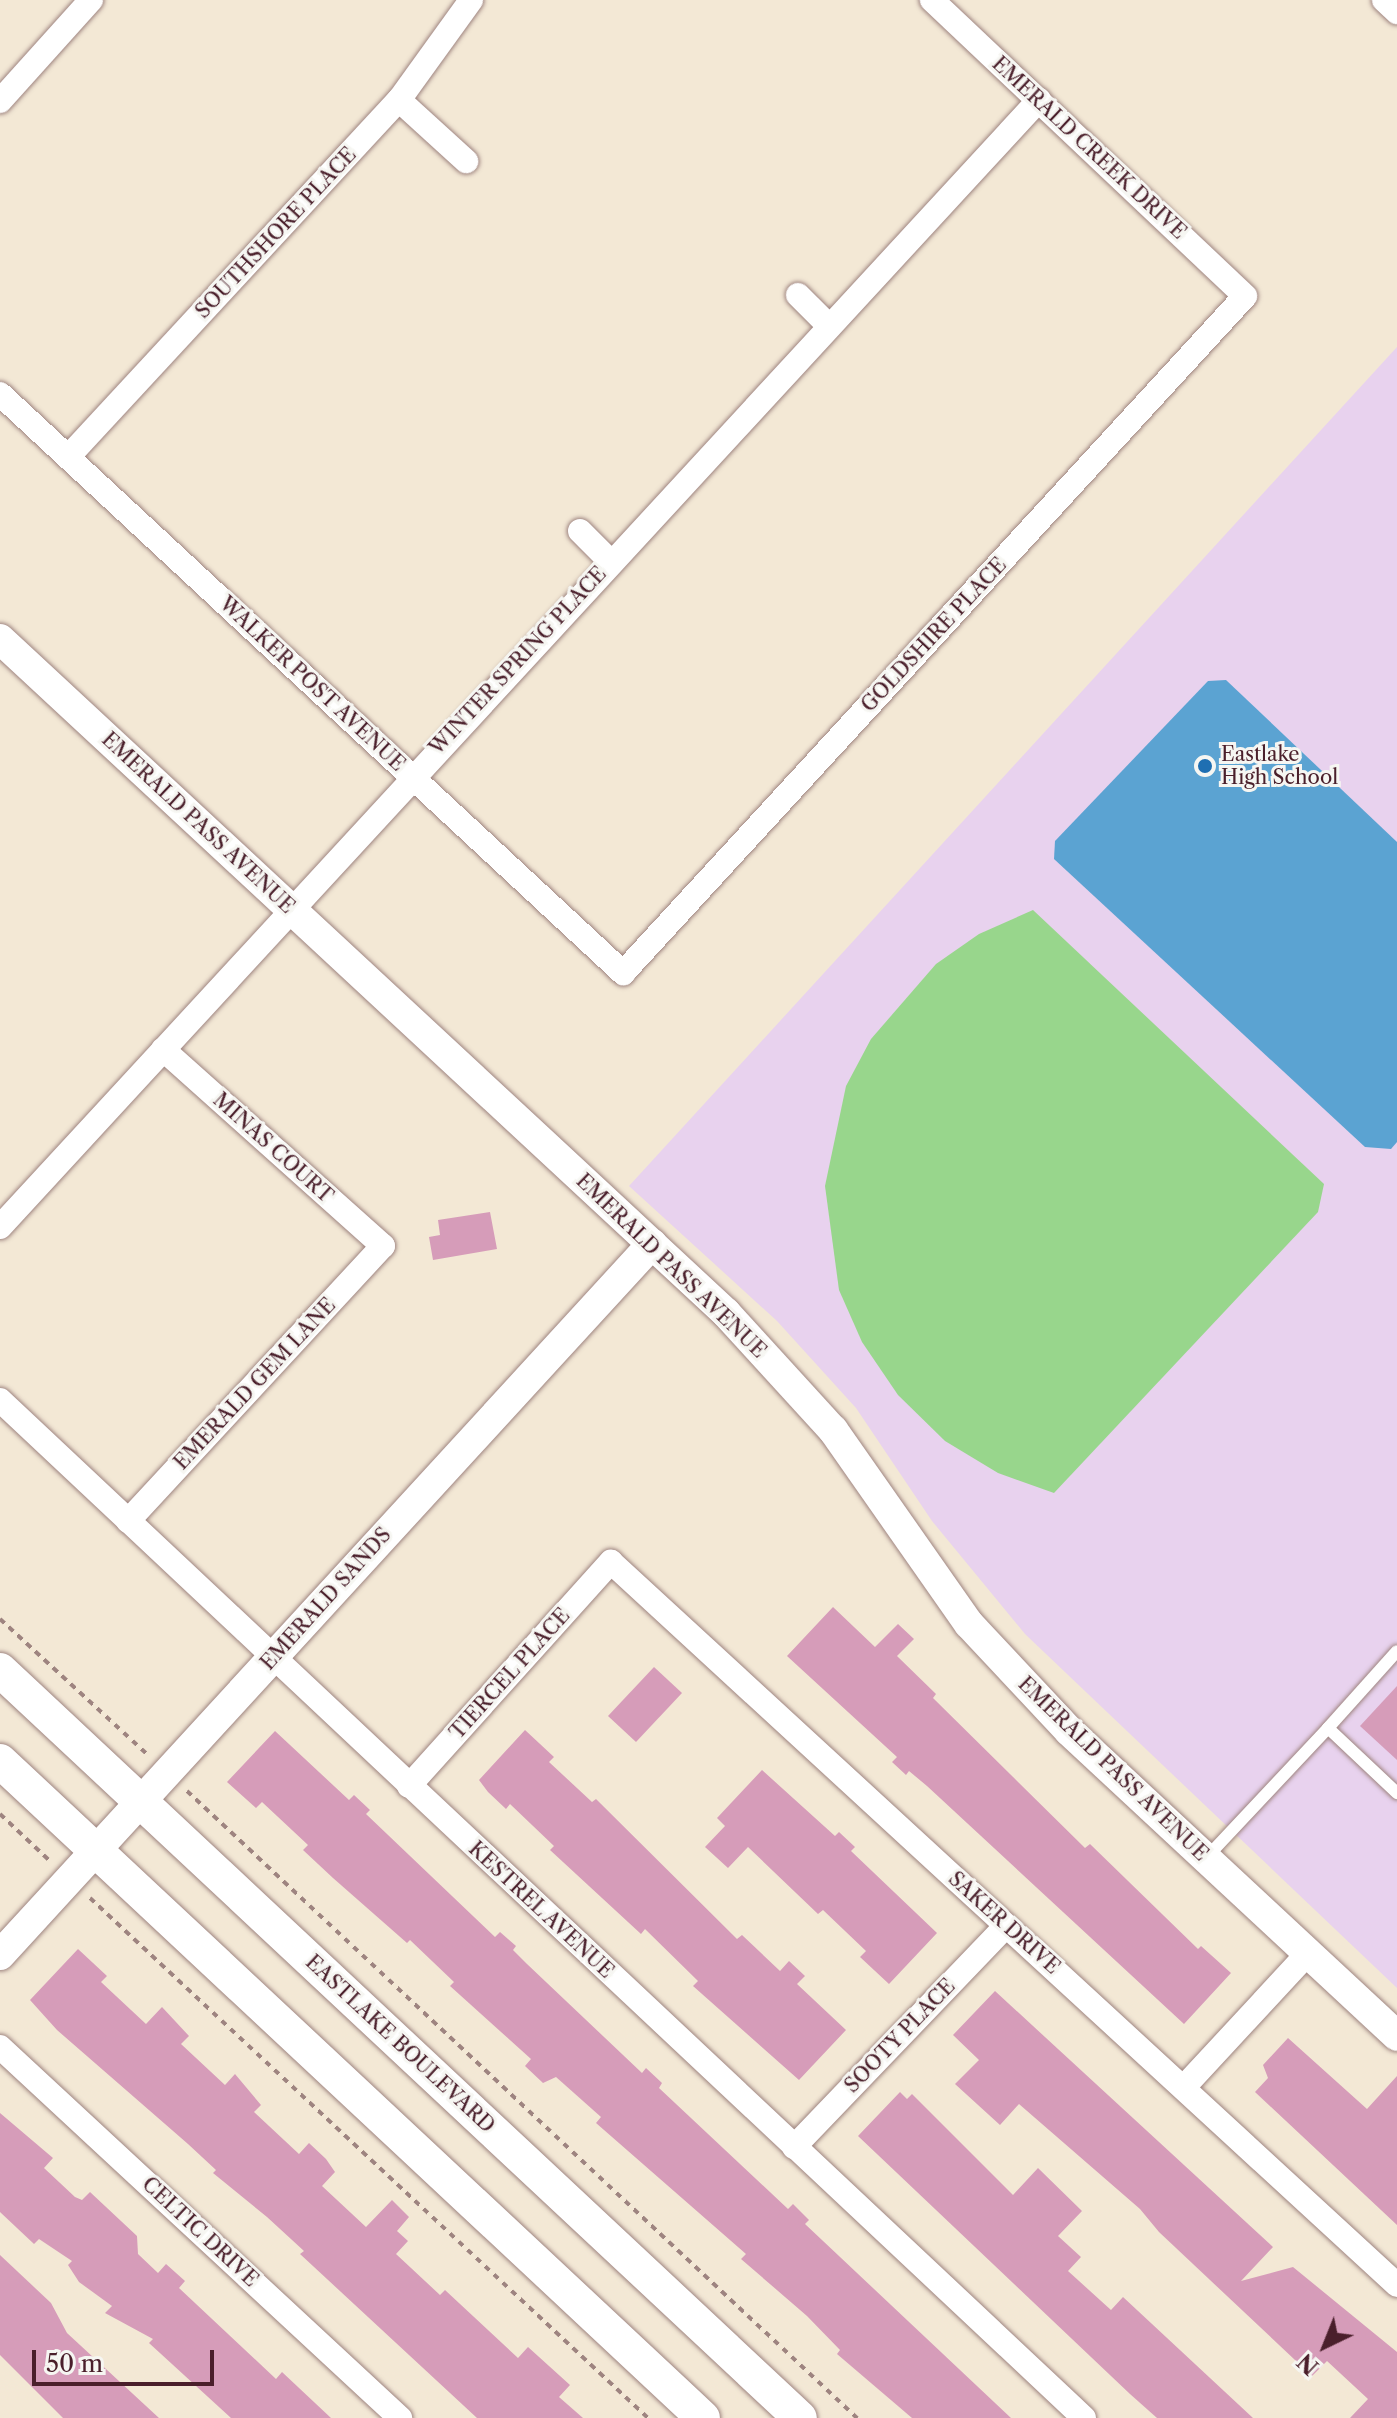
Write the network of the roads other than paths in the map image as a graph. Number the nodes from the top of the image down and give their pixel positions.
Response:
1 (91, 0) edge
2 (471, 0) edge
3 (932, 0) edge
4 (1384, 0) edge
5 (1397, 12) edge
6 (399, 100) junction
7 (1039, 100) junction
8 (0, 101) edge
9 (466, 161) dead end
10 (798, 295) dead end
11 (1245, 296) joint
12 (829, 326) junction
13 (0, 394) edge
14 (68, 457) junction
15 (580, 531) dead end
16 (610, 561) junction
17 (0, 639) edge
18 (411, 777) junction
19 (292, 910) junction
20 (623, 973) joint
21 (163, 1049) junction
22 (0, 1227) edge
23 (652, 1244) junction
24 (383, 1246) joint
25 (0, 1400) edge
26 (128, 1521) junction
27 (611, 1562) joint
28 (1397, 1651) edge
29 (272, 1659) junction
30 (0, 1670) edge
31 (1328, 1728) junction
32 (0, 1761) edge
33 (409, 1786) junction
34 (1397, 1793) edge
35 (141, 1802) junction
36 (96, 1851) junction
37 (1206, 1859) junction
38 (1006, 1926) junction
39 (1308, 1953) junction
40 (0, 1955) edge
41 (1397, 2036) edge
42 (0, 2047) edge
43 (1184, 2087) junction
44 (794, 2147) junction
45 (1397, 2285) edge
46 (400, 2418) edge
47 (703, 2418) edge
48 (800, 2418) edge
49 (1084, 2418) edge

1 - 8 street
2 - 6 street, SOUTHSHORE PLACE
3 - 7 street, EMERALD CREEK DRIVE
4 - 5 street
6 - 9 street
6 - 14 street, SOUTHSHORE PLACE
7 - 11 street, EMERALD CREEK DRIVE
7 - 12 street, WINTER SPRING PLACE
10 - 12 street
11 - 20 street, GOLDSHIRE PLACE
12 - 16 street, WINTER SPRING PLACE
13 - 14 street, WALKER POST AVENUE
14 - 18 street, WALKER POST AVENUE
15 - 16 street
16 - 18 street, WINTER SPRING PLACE
17 - 19 street, EMERALD PASS AVENUE
18 - 19 street, WINTER SPRING PLACE
18 - 20 street, WALKER POST AVENUE
19 - 21 street, WINTER SPRING PLACE
19 - 23 street, EMERALD PASS AVENUE
21 - 22 street, WINTER SPRING PLACE
21 - 24 street, MINAS COURT
23 - 29 street, EMERALD SANDS
23 - 37 street, EMERALD PASS AVENUE
24 - 26 street, EMERALD GEM LANE
25 - 26 street, KESTREL AVENUE
26 - 29 street, KESTREL AVENUE
27 - 33 street, TIERCEL PLACE
27 - 38 street, SAKER DRIVE
28 - 31 lane
29 - 33 street, KESTREL AVENUE
29 - 35 street, EMERALD SANDS
30 - 35 main road, EASTLAKE BOULEVARD
31 - 34 lane
31 - 37 lane
32 - 36 main road
33 - 44 street, KESTREL AVENUE
35 - 36 street, EMERALD SANDS
35 - 48 main road, EASTLAKE BOULEVARD
36 - 40 street, EMERALD SANDS
36 - 47 main road
37 - 39 street, EMERALD PASS AVENUE
38 - 43 street, SAKER DRIVE
38 - 44 street, SOOTY PLACE
39 - 41 street, EMERALD PASS AVENUE
39 - 43 street
42 - 46 street, CELTIC DRIVE
43 - 45 street, SAKER DRIVE
44 - 49 street, KESTREL AVENUE

